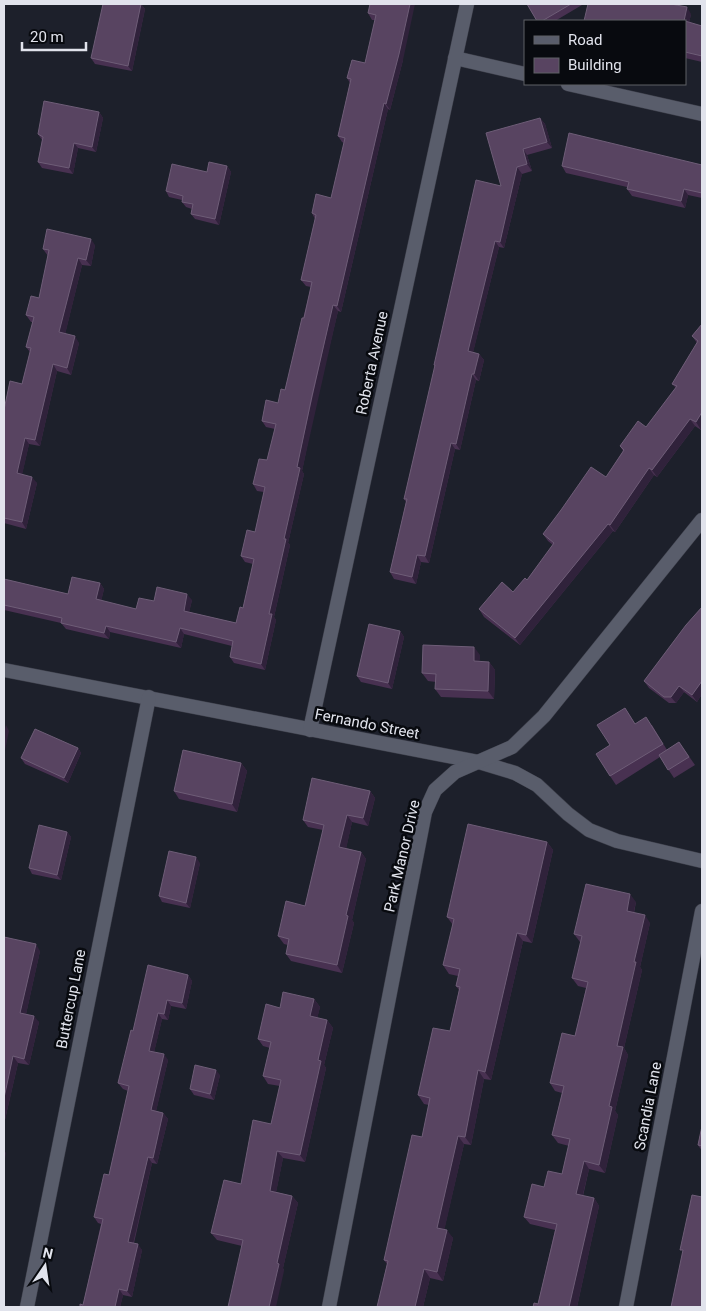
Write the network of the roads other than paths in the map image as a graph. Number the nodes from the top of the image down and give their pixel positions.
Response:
1 (467, 4) edge
2 (454, 58) junction
3 (524, 74) edge
4 (572, 85) edge
5 (702, 114) edge
6 (702, 520) edge
7 (4, 670) edge
8 (149, 697) junction
9 (310, 730) junction
10 (479, 762) junction
11 (702, 861) edge
12 (702, 911) edge
13 (27, 1307) edge
14 (329, 1307) edge
15 (626, 1307) edge

1 - 2 street, Roberta Avenue
2 - 3 street
2 - 9 street, Roberta Avenue
4 - 5 street
6 - 10 street, Park Manor Drive
7 - 8 street, Fernando Street
8 - 9 street, Fernando Street
8 - 13 street, Buttercup Lane
9 - 10 street, Fernando Street
10 - 11 street, Fernando Street
10 - 14 street, Park Manor Drive
12 - 15 street, Scandia Lane

